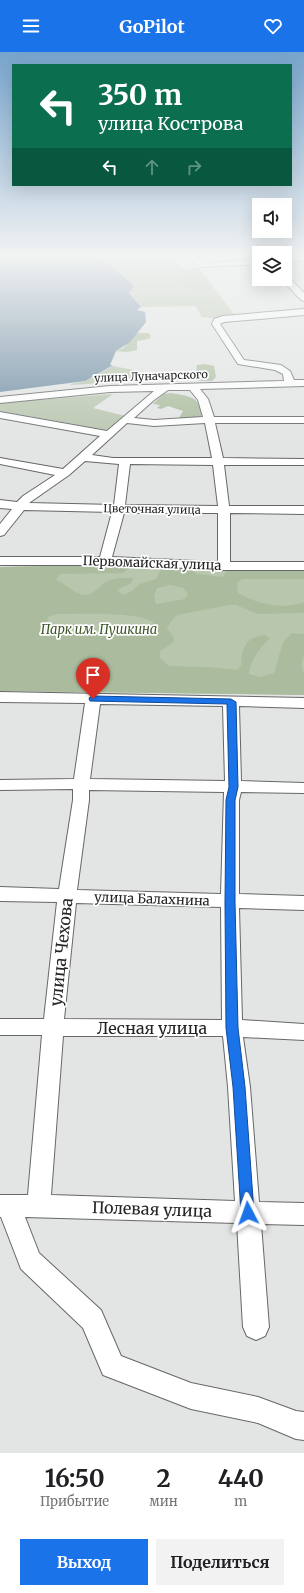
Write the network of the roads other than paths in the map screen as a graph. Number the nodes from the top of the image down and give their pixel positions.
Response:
1 (219, 320) edge
2 (290, 383) junction
3 (304, 383) edge
4 (193, 387) junction
5 (165, 388) junction
6 (0, 400) edge
7 (0, 416) edge
8 (125, 420) junction
9 (209, 420) junction
10 (304, 420) edge
11 (107, 434) junction
12 (83, 457) junction
13 (0, 461) edge
14 (125, 461) junction
15 (218, 461) junction
16 (304, 462) edge
17 (64, 472) junction
18 (0, 504) edge
19 (20, 506) junction
20 (119, 509) junction
21 (224, 510) junction
22 (304, 510) edge
23 (0, 532) edge
24 (0, 561) edge
25 (105, 561) junction
26 (224, 566) junction
27 (304, 566) edge
28 (0, 697) edge
29 (93, 699) junction
30 (231, 702) junction
31 (304, 703) edge
32 (82, 784) junction
33 (0, 785) edge
34 (233, 787) junction
35 (304, 788) edge
36 (0, 894) edge
37 (67, 896) junction
38 (230, 902) junction
39 (304, 903) edge
40 (0, 1027) edge
41 (53, 1027) junction
42 (232, 1028) junction
43 (304, 1032) edge
44 (5, 1206) edge
45 (39, 1206) junction
46 (248, 1213) junction
47 (304, 1214) edge
48 (256, 1327) dead end
49 (304, 1426) edge

1 - 2 street
2 - 3 street, улица Луначарского
2 - 4 street, улица Луначарского
4 - 5 street, улица Луначарского
4 - 9 street
5 - 6 street, улица Луначарского
5 - 8 street
7 - 11 street
8 - 9 street
8 - 11 street
9 - 10 street
9 - 15 street
11 - 12 street
12 - 14 street
12 - 17 street
13 - 17 street
14 - 15 street
14 - 20 street
15 - 16 street
15 - 21 street
17 - 19 street
18 - 19 street, Цветочная улица
19 - 20 street, Цветочная улица
19 - 23 street
20 - 21 street, Цветочная улица
20 - 25 street
21 - 22 street, Цветочная улица
21 - 26 street
24 - 25 street, Первомайская улица
25 - 26 street, Первомайская улица
26 - 27 street, Первомайская улица
28 - 29 street
29 - 30 street
29 - 32 street, улица Чехова
30 - 31 street
30 - 34 street
32 - 33 street
32 - 34 street
32 - 37 street, улица Чехова
34 - 35 street
34 - 38 street
36 - 37 street, улица Балахнина
37 - 38 street, улица Балахнина
37 - 41 street, улица Чехова
38 - 39 street, улица Балахнина
38 - 42 street
40 - 41 street, Лесная улица
41 - 42 street, Лесная улица
41 - 45 street, улица Чехова
42 - 43 street, Лесная улица
42 - 46 street
44 - 45 street, Полевая улица
44 - 49 street
45 - 46 street, Полевая улица
46 - 47 street, Полевая улица
46 - 48 street

